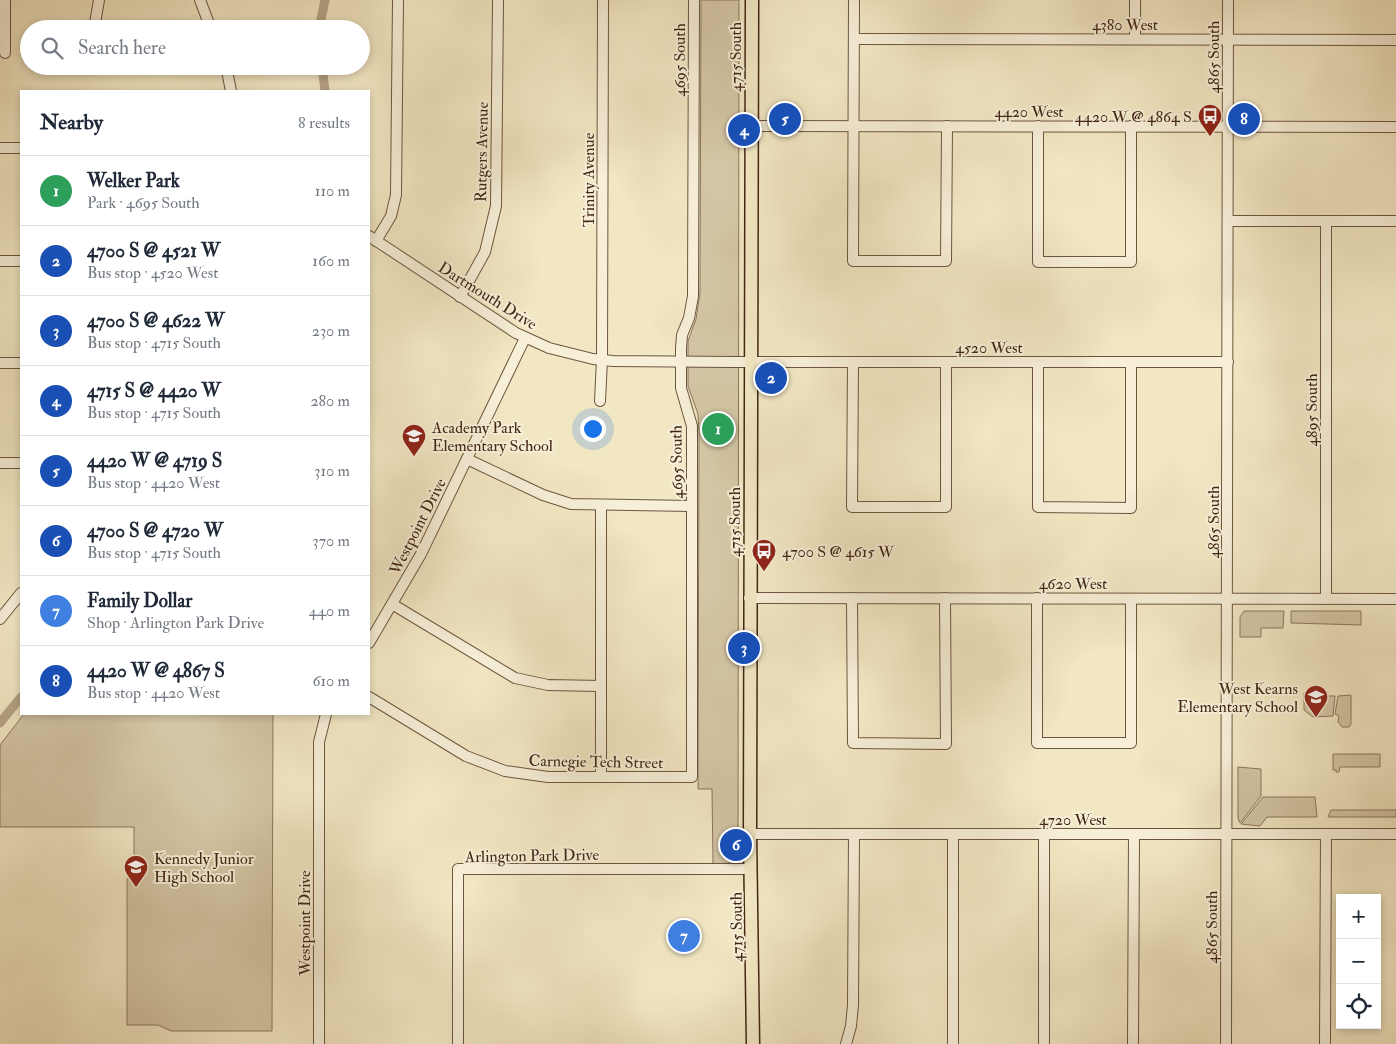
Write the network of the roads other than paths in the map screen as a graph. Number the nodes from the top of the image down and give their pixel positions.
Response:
1 (5, 0) edge
2 (99, 0) edge
3 (200, 0) edge
4 (398, 0) edge
5 (498, 0) edge
6 (603, 0) edge
7 (694, 0) edge
8 (752, 0) edge
9 (854, 0) edge
10 (1135, 0) edge
11 (1228, 0) edge
12 (96, 20) edge
13 (208, 20) edge
14 (854, 39) junction
15 (1135, 39) junction
16 (1228, 40) junction
17 (1396, 40) edge
18 (5, 53) dead end
19 (227, 75) edge
20 (230, 90) edge
21 (752, 126) junction
22 (853, 126) junction
23 (947, 126) junction
24 (1038, 126) junction
25 (1132, 126) junction
26 (1228, 126) junction
27 (1396, 127) edge
28 (0, 148) edge
29 (20, 148) edge
30 (1228, 221) junction
31 (1326, 221) junction
32 (1396, 222) edge
33 (372, 239) edge
34 (0, 261) edge
35 (20, 261) edge
36 (460, 297) junction
37 (525, 338) junction
38 (602, 360) junction
39 (681, 362) junction
40 (750, 362) junction
41 (853, 362) junction
42 (946, 362) junction
43 (1038, 362) junction
44 (1131, 362) junction
45 (1228, 362) junction
46 (0, 363) edge
47 (20, 363) edge
48 (600, 401) dead end
49 (467, 459) junction
50 (0, 463) edge
51 (20, 463) edge
52 (601, 506) junction
53 (692, 506) junction
54 (20, 594) edge
55 (749, 598) junction
56 (852, 598) junction
57 (945, 598) junction
58 (1037, 598) junction
59 (1131, 598) junction
60 (1228, 598) junction
61 (1326, 599) junction
62 (1396, 599) edge
63 (392, 604) junction
64 (0, 619) edge
65 (370, 641) edge
66 (601, 686) junction
67 (370, 698) edge
68 (326, 715) edge
69 (601, 777) junction
70 (692, 777) joint
71 (750, 834) junction
72 (854, 834) junction
73 (953, 834) junction
74 (1044, 834) junction
75 (1134, 834) junction
76 (1226, 834) junction
77 (1326, 834) junction
78 (1396, 834) edge
79 (750, 869) junction
80 (319, 1044) edge
81 (458, 1044) edge
82 (753, 1044) edge
83 (846, 1044) edge
84 (953, 1044) edge
85 (1044, 1044) edge
86 (1133, 1044) edge
87 (1226, 1044) edge
88 (1325, 1044) edge

1 - 18 street
2 - 12 street
3 - 13 street
4 - 33 street
5 - 36 street, Rutgers Avenue
6 - 38 street, Trinity Avenue
7 - 39 street, 4695 South
8 - 21 main road, 4715 South
9 - 14 street
10 - 15 street
11 - 16 street, 4865 South
14 - 15 street, 4380 West
14 - 22 street
15 - 16 street, 4380 West
16 - 17 street, 4380 West
16 - 26 street, 4865 South
19 - 20 street
21 - 22 street, 4420 West
21 - 40 main road, 4715 South
22 - 23 street, 4420 West
22 - 23 street
23 - 24 street, 4420 West
24 - 25 street, 4420 West
24 - 25 street
25 - 26 street, 4420 West
26 - 27 street, 4420 West
26 - 30 street, 4865 South
28 - 29 street
30 - 31 street
30 - 45 street, 4865 South
31 - 32 street
31 - 61 street, 4895 South
33 - 36 street, Dartmouth Drive
34 - 35 street
36 - 37 street, Dartmouth Drive
37 - 38 street, Dartmouth Drive
37 - 49 street, Westpoint Drive
38 - 39 street, Dartmouth Drive
38 - 48 street, Trinity Avenue
39 - 40 street, Dartmouth Drive
39 - 53 street, 4695 South
40 - 41 street, 4520 West
40 - 55 main road, 4715 South
41 - 42 street, 4520 West
41 - 42 street
42 - 43 street, 4520 West
43 - 44 street, 4520 West
43 - 44 street
44 - 45 street, 4520 West
45 - 60 street, 4865 South
46 - 47 street
49 - 52 street
49 - 63 street, Westpoint Drive
50 - 51 street
52 - 53 street
52 - 66 street
53 - 70 street, 4695 South
54 - 64 street
55 - 56 street, 4620 West
55 - 71 main road, 4715 South
56 - 57 street, 4620 West
56 - 57 street
57 - 58 street, 4620 West
58 - 59 street, 4620 West
58 - 59 street
59 - 60 street, 4620 West
60 - 61 street, 4620 West
60 - 76 street, 4865 South
61 - 62 street, 4620 West
63 - 65 street, Westpoint Drive
63 - 66 street
66 - 69 street
67 - 69 street, Carnegie Tech Street
68 - 80 street, Westpoint Drive
69 - 70 street, Carnegie Tech Street
71 - 72 street, 4720 West
71 - 79 main road, 4715 South
72 - 73 street, 4720 West
72 - 83 street
73 - 74 street, 4720 West
73 - 84 street
74 - 75 street, 4720 West
74 - 85 street
75 - 76 street, 4720 West
75 - 86 street
76 - 77 street, 4720 West
76 - 87 street, 4865 South
77 - 78 street, 4720 West
77 - 88 street
79 - 81 street, Arlington Park Drive
79 - 82 main road, 4715 South

